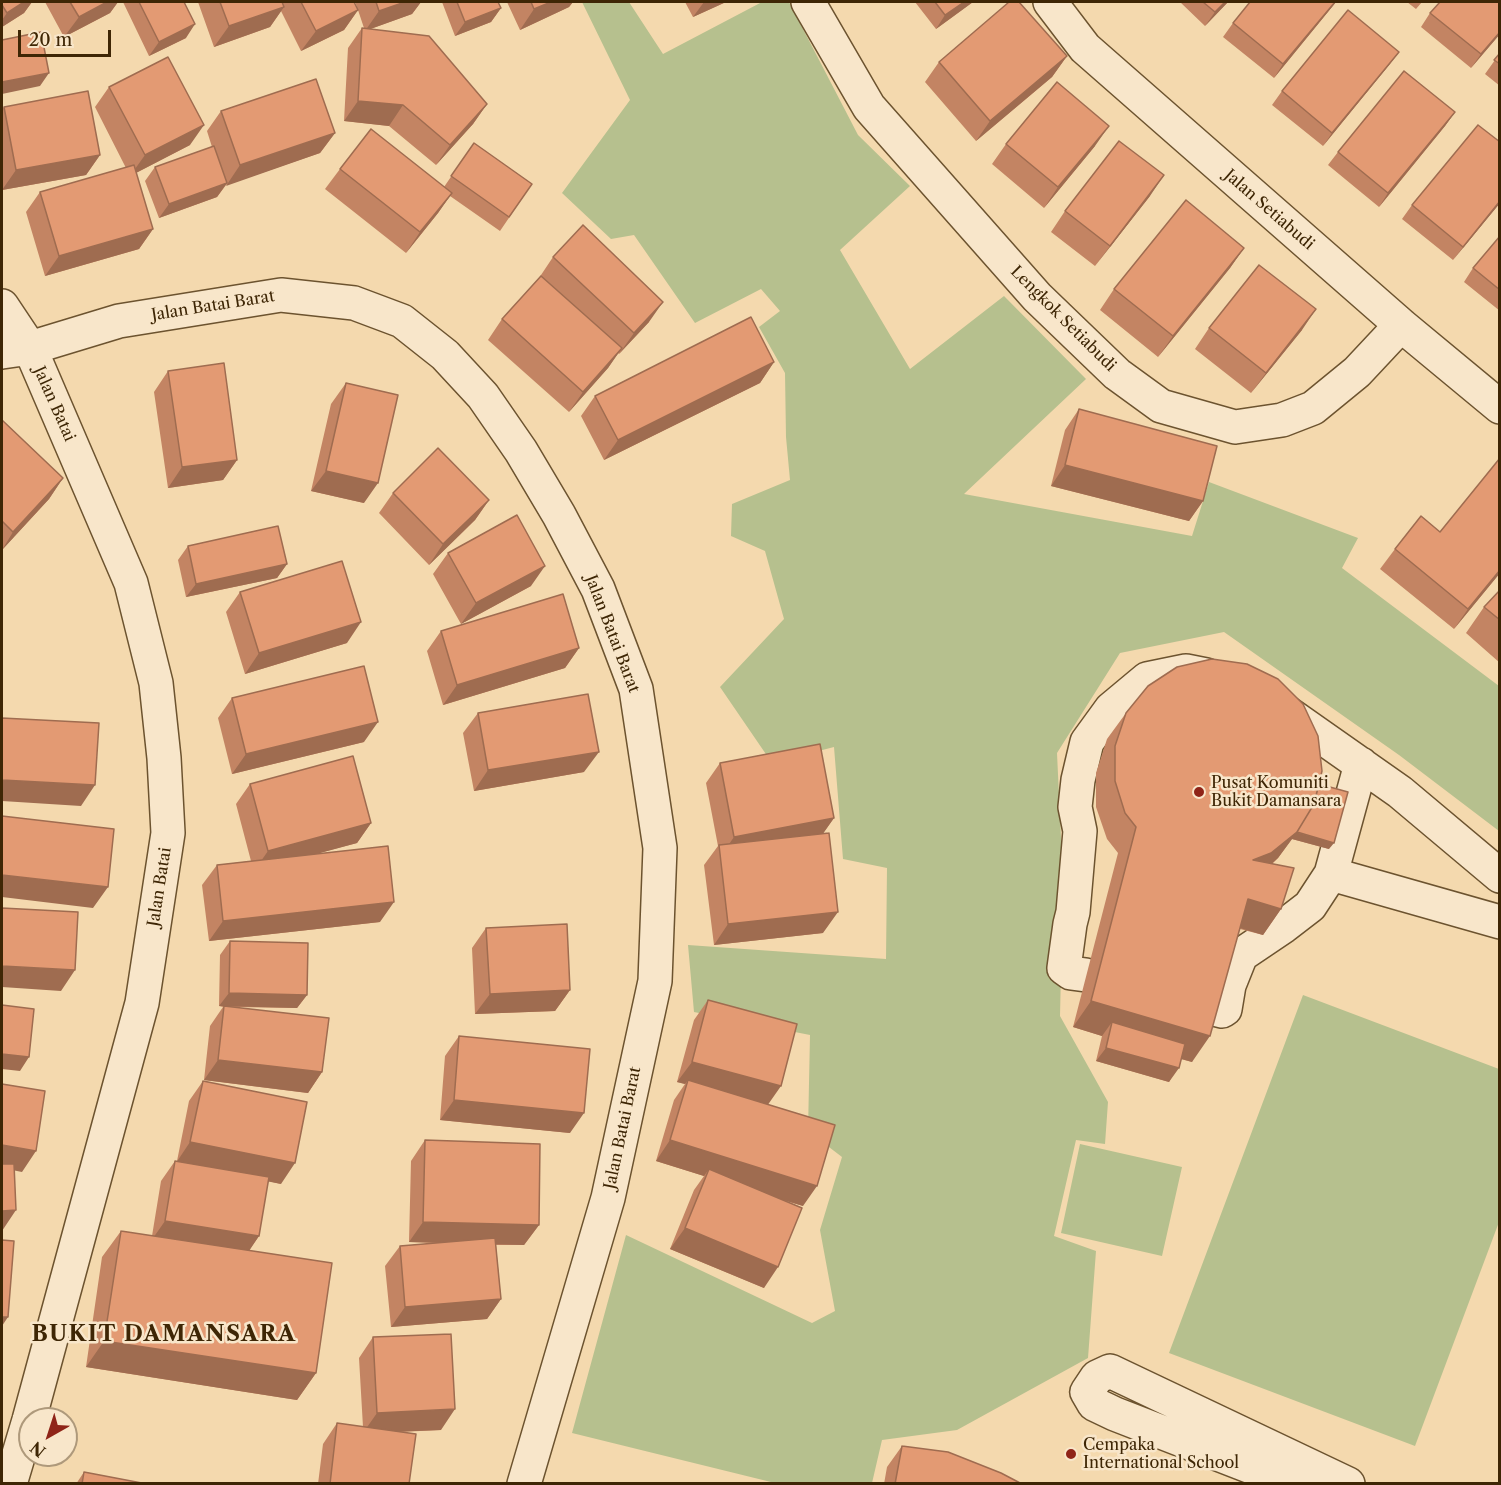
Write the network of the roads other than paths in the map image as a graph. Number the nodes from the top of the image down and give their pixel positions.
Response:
1 (808, 2) edge
2 (1050, 2) edge
3 (2, 306) edge
4 (1401, 325) junction
5 (16, 350) edge
6 (1500, 407) edge
7 (1361, 764) junction
8 (1330, 874) junction
9 (1500, 876) edge
10 (1500, 922) edge
11 (1086, 975) dead end
12 (1214, 1009) edge
13 (10, 1484) edge
14 (524, 1484) edge
15 (1295, 1484) edge
16 (1348, 1484) edge

1 - 4 street, Lengkok Setiabudi
2 - 4 street, Jalan Setiabudi
3 - 5 street, Jalan Batai
4 - 6 street, Jalan Setiabudi
5 - 13 street, Jalan Batai
5 - 14 street, Jalan Batai Barat
7 - 8 street
7 - 9 street
7 - 11 street
8 - 10 street
8 - 12 street
15 - 16 street

